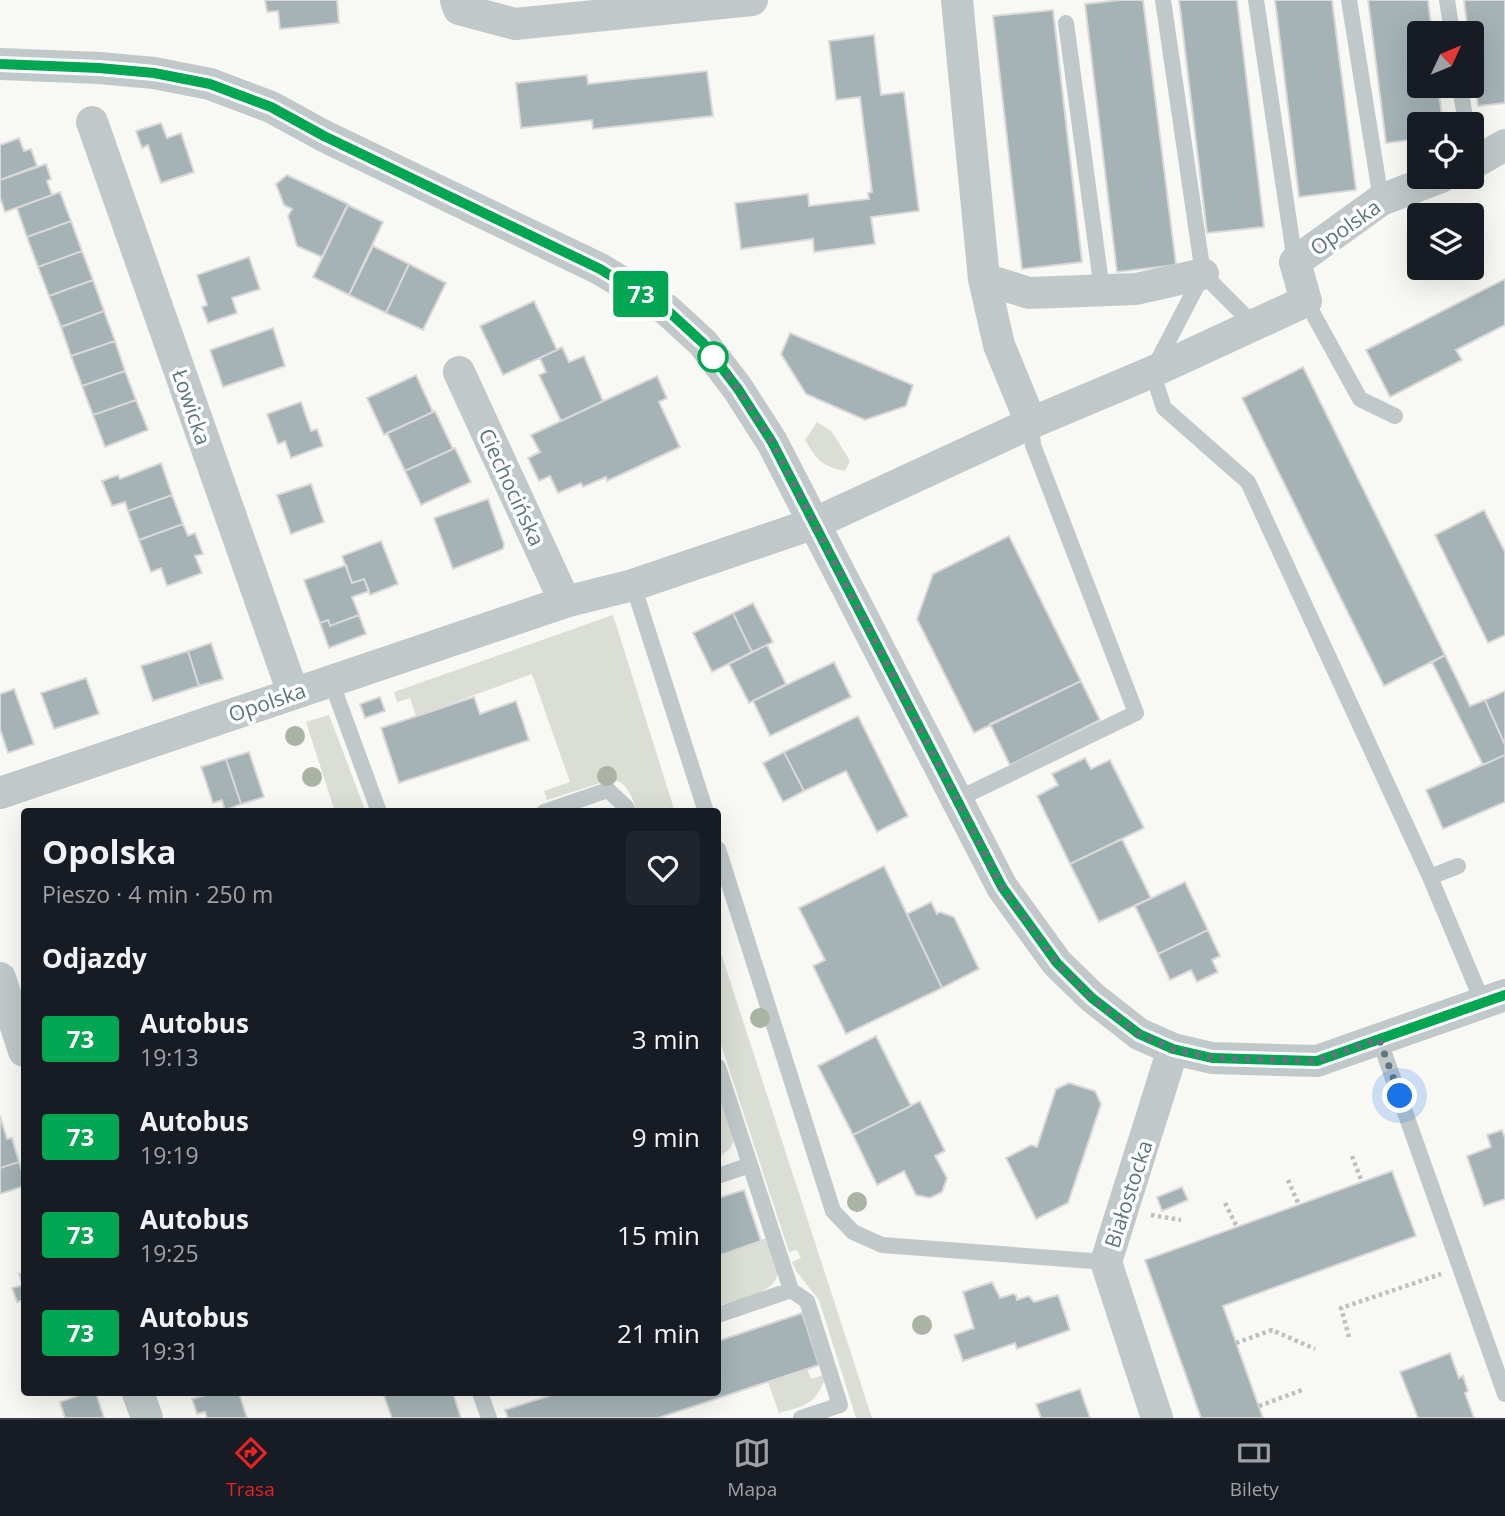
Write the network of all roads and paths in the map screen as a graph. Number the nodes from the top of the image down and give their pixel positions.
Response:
1 (456, 0) edge
2 (752, 0) edge
3 (957, 0) edge
4 (1163, 0) edge
5 (1256, 0) edge
6 (1349, 0) edge
7 (1447, 0) edge
8 (1450, 21) edge
9 (1066, 23) dead end
10 (0, 64) edge
11 (92, 122) dead end
12 (1505, 145) edge
13 (1484, 157) edge
14 (1410, 189) edge
15 (1381, 200) junction
16 (1295, 262) junction
17 (1203, 274) junction
18 (985, 279) junction
19 (1102, 290) junction
20 (1306, 301) junction
21 (1254, 325) junction
22 (459, 372) dead end
23 (1152, 372) junction
24 (1395, 416) dead end
25 (1031, 423) junction
26 (815, 523) junction
27 (633, 585) junction
28 (565, 602) junction
29 (331, 681) junction
30 (293, 693) junction
31 (0, 793) edge
32 (958, 799) junction
33 (378, 808) edge
34 (556, 808) edge
35 (626, 808) edge
36 (705, 808) edge
37 (721, 858) edge
38 (1458, 866) dead end
39 (1430, 877) junction
40 (0, 978) edge
41 (1494, 999) edge
42 (1379, 1039) junction
43 (21, 1042) edge
44 (1173, 1049) junction
45 (721, 1076) edge
46 (1352, 1156) dead end
47 (750, 1165) junction
48 (721, 1175) edge
49 (1288, 1180) dead end
50 (1362, 1182) dead end
51 (1225, 1203) dead end
52 (1298, 1205) dead end
53 (1147, 1214) dead end
54 (1181, 1220) dead end
55 (1237, 1227) dead end
56 (1106, 1262) junction
57 (1460, 1268) junction
58 (791, 1290) junction
59 (721, 1314) edge
60 (1349, 1337) dead end
61 (1236, 1343) dead end
62 (1315, 1349) dead end
63 (1302, 1390) dead end
64 (1505, 1394) edge
65 (139, 1396) edge
66 (484, 1396) edge
67 (1259, 1406) dead end
68 (147, 1418) edge
69 (489, 1418) edge
70 (801, 1418) edge
71 (1157, 1418) edge

1 - 2 street
3 - 18 street
4 - 17 lane
5 - 16 lane
6 - 15 lane
7 - 8 lane
9 - 19 lane
10 - 26 street
11 - 30 street, Łowicka
12 - 13 street
14 - 15 street, Opolska
15 - 16 street, Opolska
16 - 20 street, Opolska
17 - 19 street
17 - 21 lane
17 - 23 lane
18 - 19 street
18 - 25 street
20 - 21 street
20 - 24 lane
21 - 23 street
22 - 28 street, Ciechocińska
23 - 25 street
23 - 39 lane
25 - 26 street, Opolska
25 - 32 lane
26 - 27 street, Opolska
26 - 32 street
27 - 28 street, Opolska
27 - 36 lane
28 - 29 street, Opolska
29 - 30 street, Opolska
29 - 33 lane
30 - 31 street, Opolska
32 - 44 street
34 - 35 lane
37 - 56 lane
38 - 39 lane
39 - 41 lane
40 - 43 street
41 - 42 street
42 - 44 street
42 - 57 lane
44 - 56 street, Białostocka
45 - 47 lane
46 - 50 path
47 - 48 lane
47 - 58 lane
49 - 52 path
51 - 55 path
53 - 54 path
56 - 71 street, Białostocka
57 - 60 path
57 - 64 lane
58 - 59 lane
58 - 70 lane
61 - 62 path
63 - 67 path
65 - 68 street
66 - 69 lane

